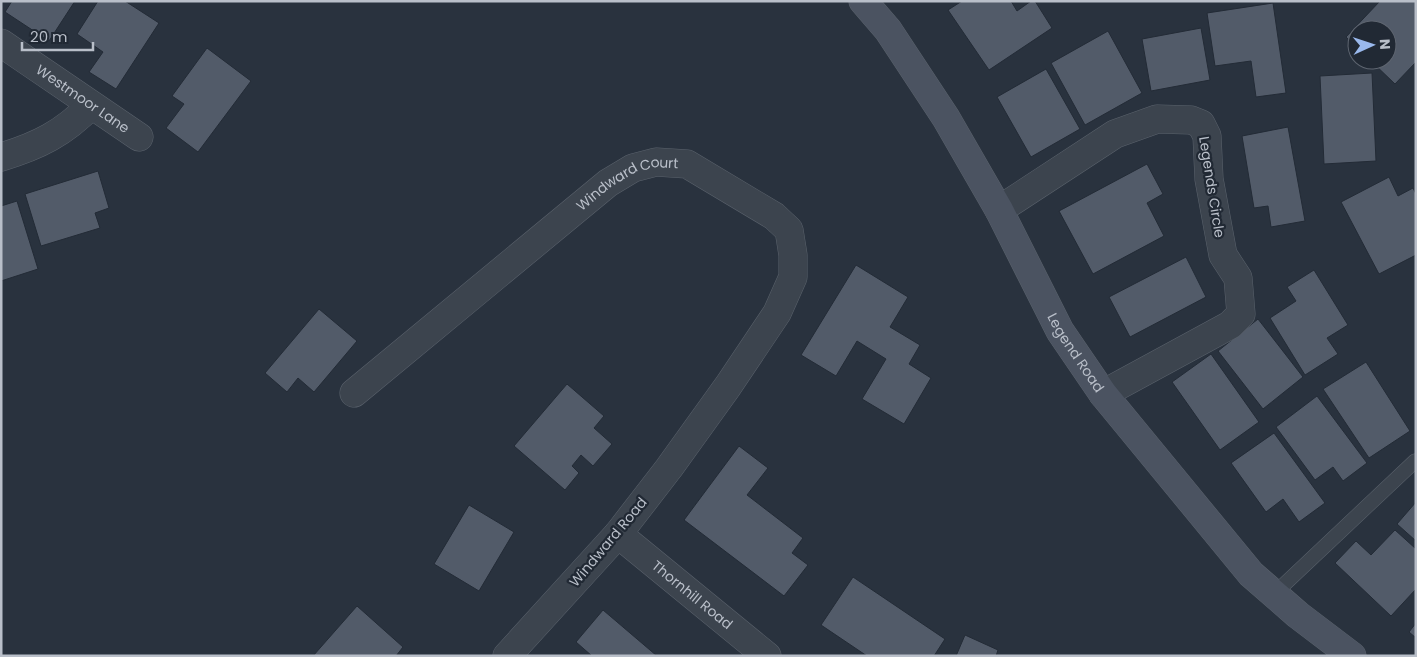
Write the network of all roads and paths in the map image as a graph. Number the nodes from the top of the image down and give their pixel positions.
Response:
1 (863, 1) edge
2 (1, 43) edge
3 (91, 105) junction
4 (139, 137) dead end
5 (1, 157) edge
6 (999, 210) junction
7 (354, 394) dead end
8 (1103, 394) junction
9 (701, 422) joint
10 (1415, 461) edge
11 (618, 534) junction
12 (1274, 594) junction
13 (507, 656) edge
14 (767, 656) edge
15 (1352, 656) edge

1 - 6 street, Legend Road
2 - 3 street, Westmoor Lane
3 - 4 street, Westmoor Lane
3 - 5 street
6 - 8 street, Legend Road
6 - 8 street, Legends Circle
7 - 9 street, Windward Court
8 - 12 street, Legend Road
9 - 11 street, Windward Road
10 - 12 lane
11 - 13 street, Windward Road
11 - 14 street, Thornhill Road
12 - 15 street, Legend Road

